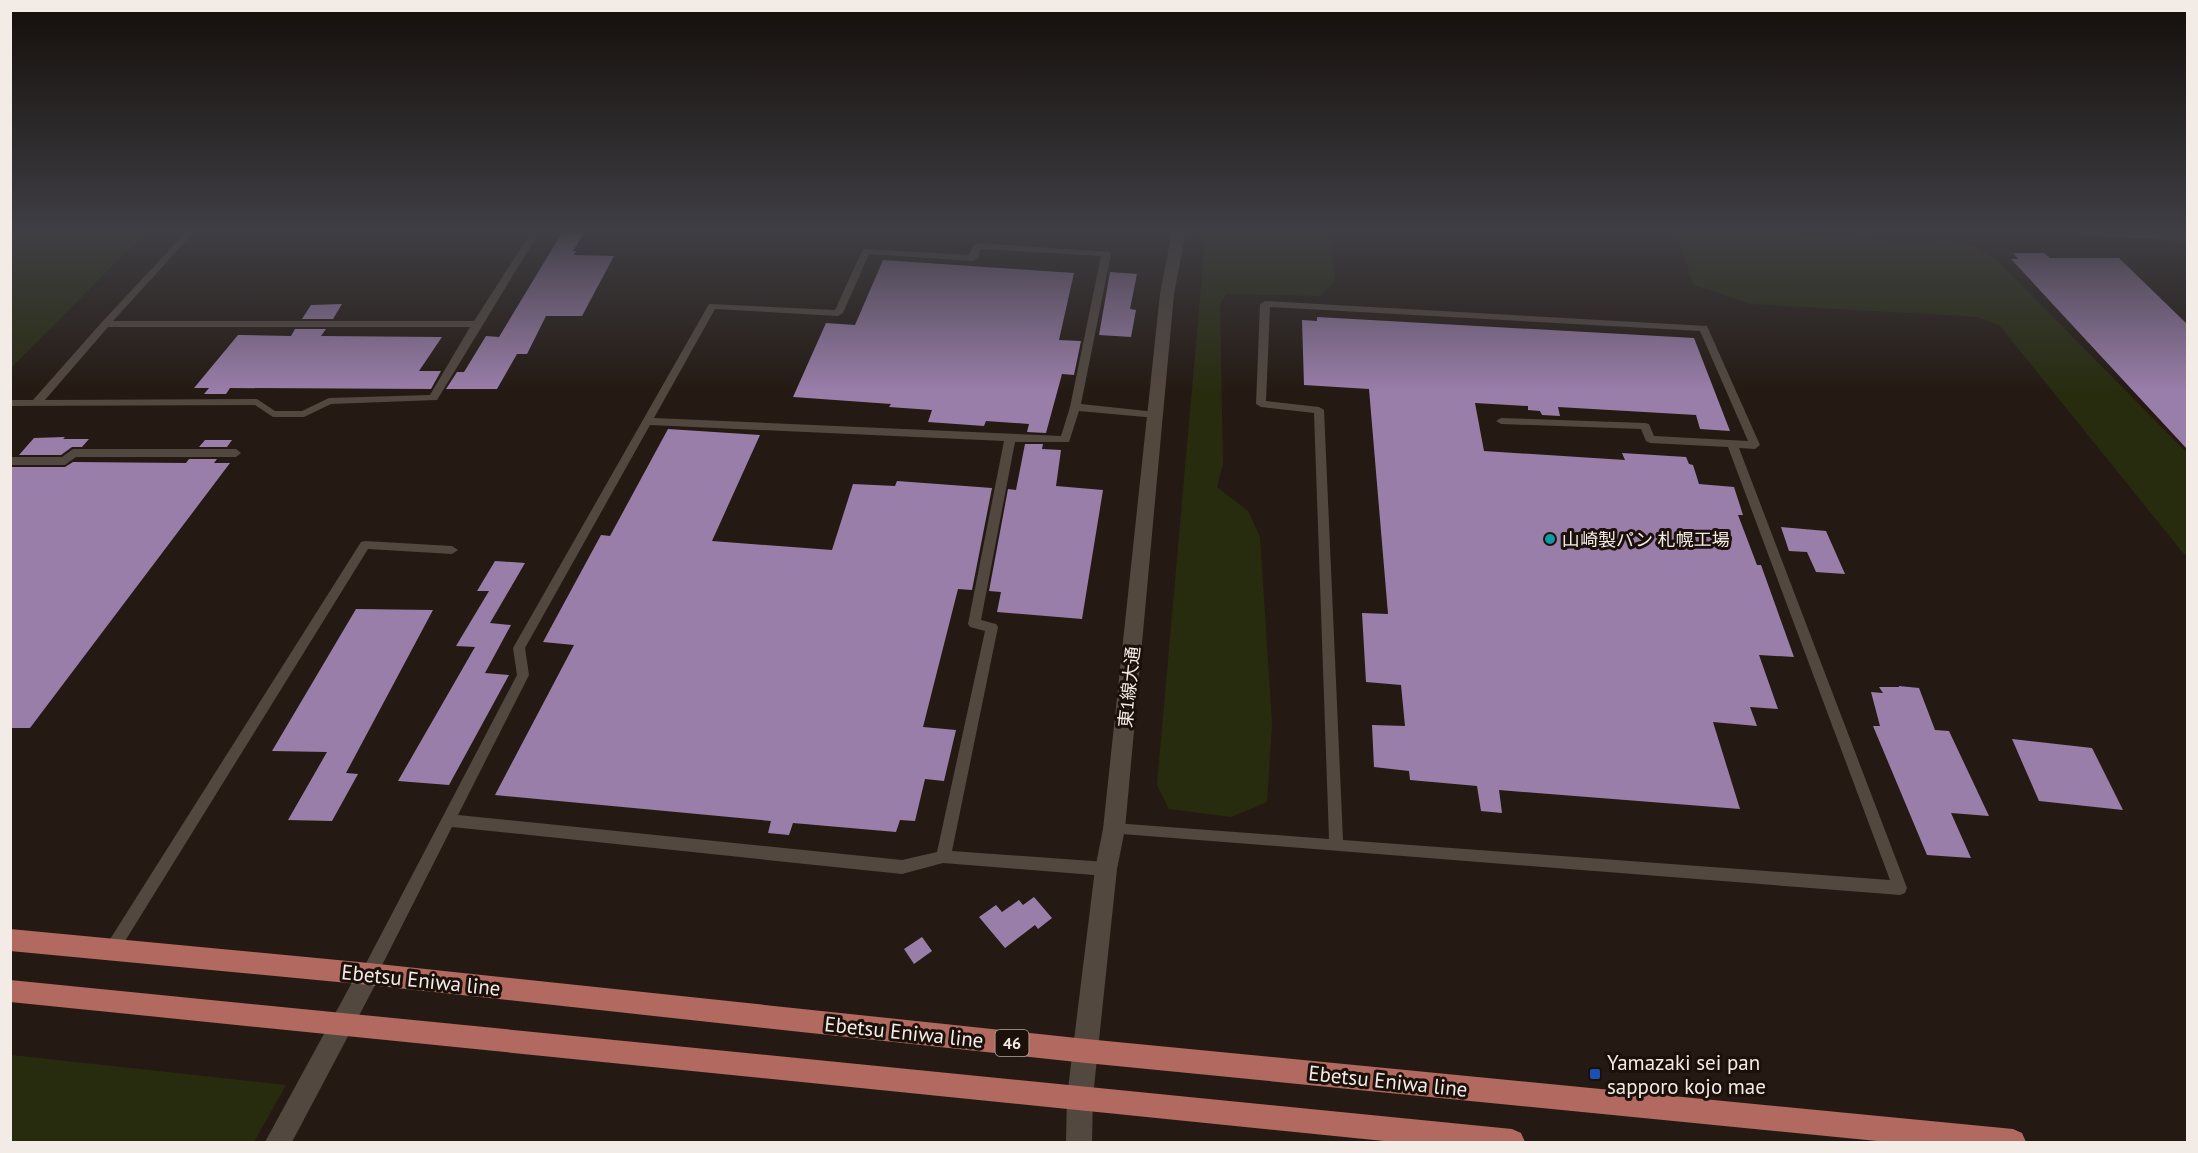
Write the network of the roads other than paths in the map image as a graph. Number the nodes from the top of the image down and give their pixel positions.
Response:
1 (141, 285) edge
2 (502, 285) edge
3 (851, 285) edge
4 (1100, 285) edge
5 (1169, 285) edge
6 (105, 324) junction
7 (477, 324) junction
8 (10, 403) edge
9 (36, 403) junction
10 (1075, 407) junction
11 (1156, 415) junction
12 (647, 421) junction
13 (1501, 421) dead end
14 (1010, 438) junction
15 (1732, 444) junction
16 (236, 453) dead end
17 (10, 461) edge
18 (452, 550) dead end
19 (447, 820) junction
20 (1114, 829) junction
21 (1336, 846) junction
22 (943, 857) junction
23 (1106, 869) junction
24 (10, 939) edge
25 (112, 949) junction
26 (369, 974) junction
27 (10, 991) edge
28 (342, 1023) junction
29 (1086, 1051) junction
30 (1080, 1097) junction
31 (278, 1143) edge
32 (1079, 1143) edge
33 (1512, 1143) edge
34 (2013, 1143) edge

1 - 6 lane
2 - 7 lane
3 - 12 lane
4 - 10 lane
5 - 11 street, 東1線大通
6 - 7 lane
6 - 9 lane
7 - 9 lane
8 - 9 lane
10 - 11 lane
10 - 14 lane
11 - 20 street, 東1線大通
12 - 14 lane
12 - 19 lane
13 - 15 lane
14 - 22 lane
15 - 21 lane
15 - 21 lane
16 - 17 lane
18 - 25 lane
19 - 22 lane
19 - 26 lane
20 - 21 lane
20 - 23 street, 東1線大通
22 - 23 lane
23 - 29 street, 東1線大通
24 - 25 main road, Ebetsu Eniwa line / 46
25 - 26 main road, Ebetsu Eniwa line / 46
26 - 28 street
26 - 29 main road, Ebetsu Eniwa line / 46
27 - 28 main road
28 - 30 main road
28 - 31 street
29 - 30 street, 東1線大通
29 - 34 main road, Ebetsu Eniwa line / 46
30 - 32 street, 東1線大通
30 - 33 main road

